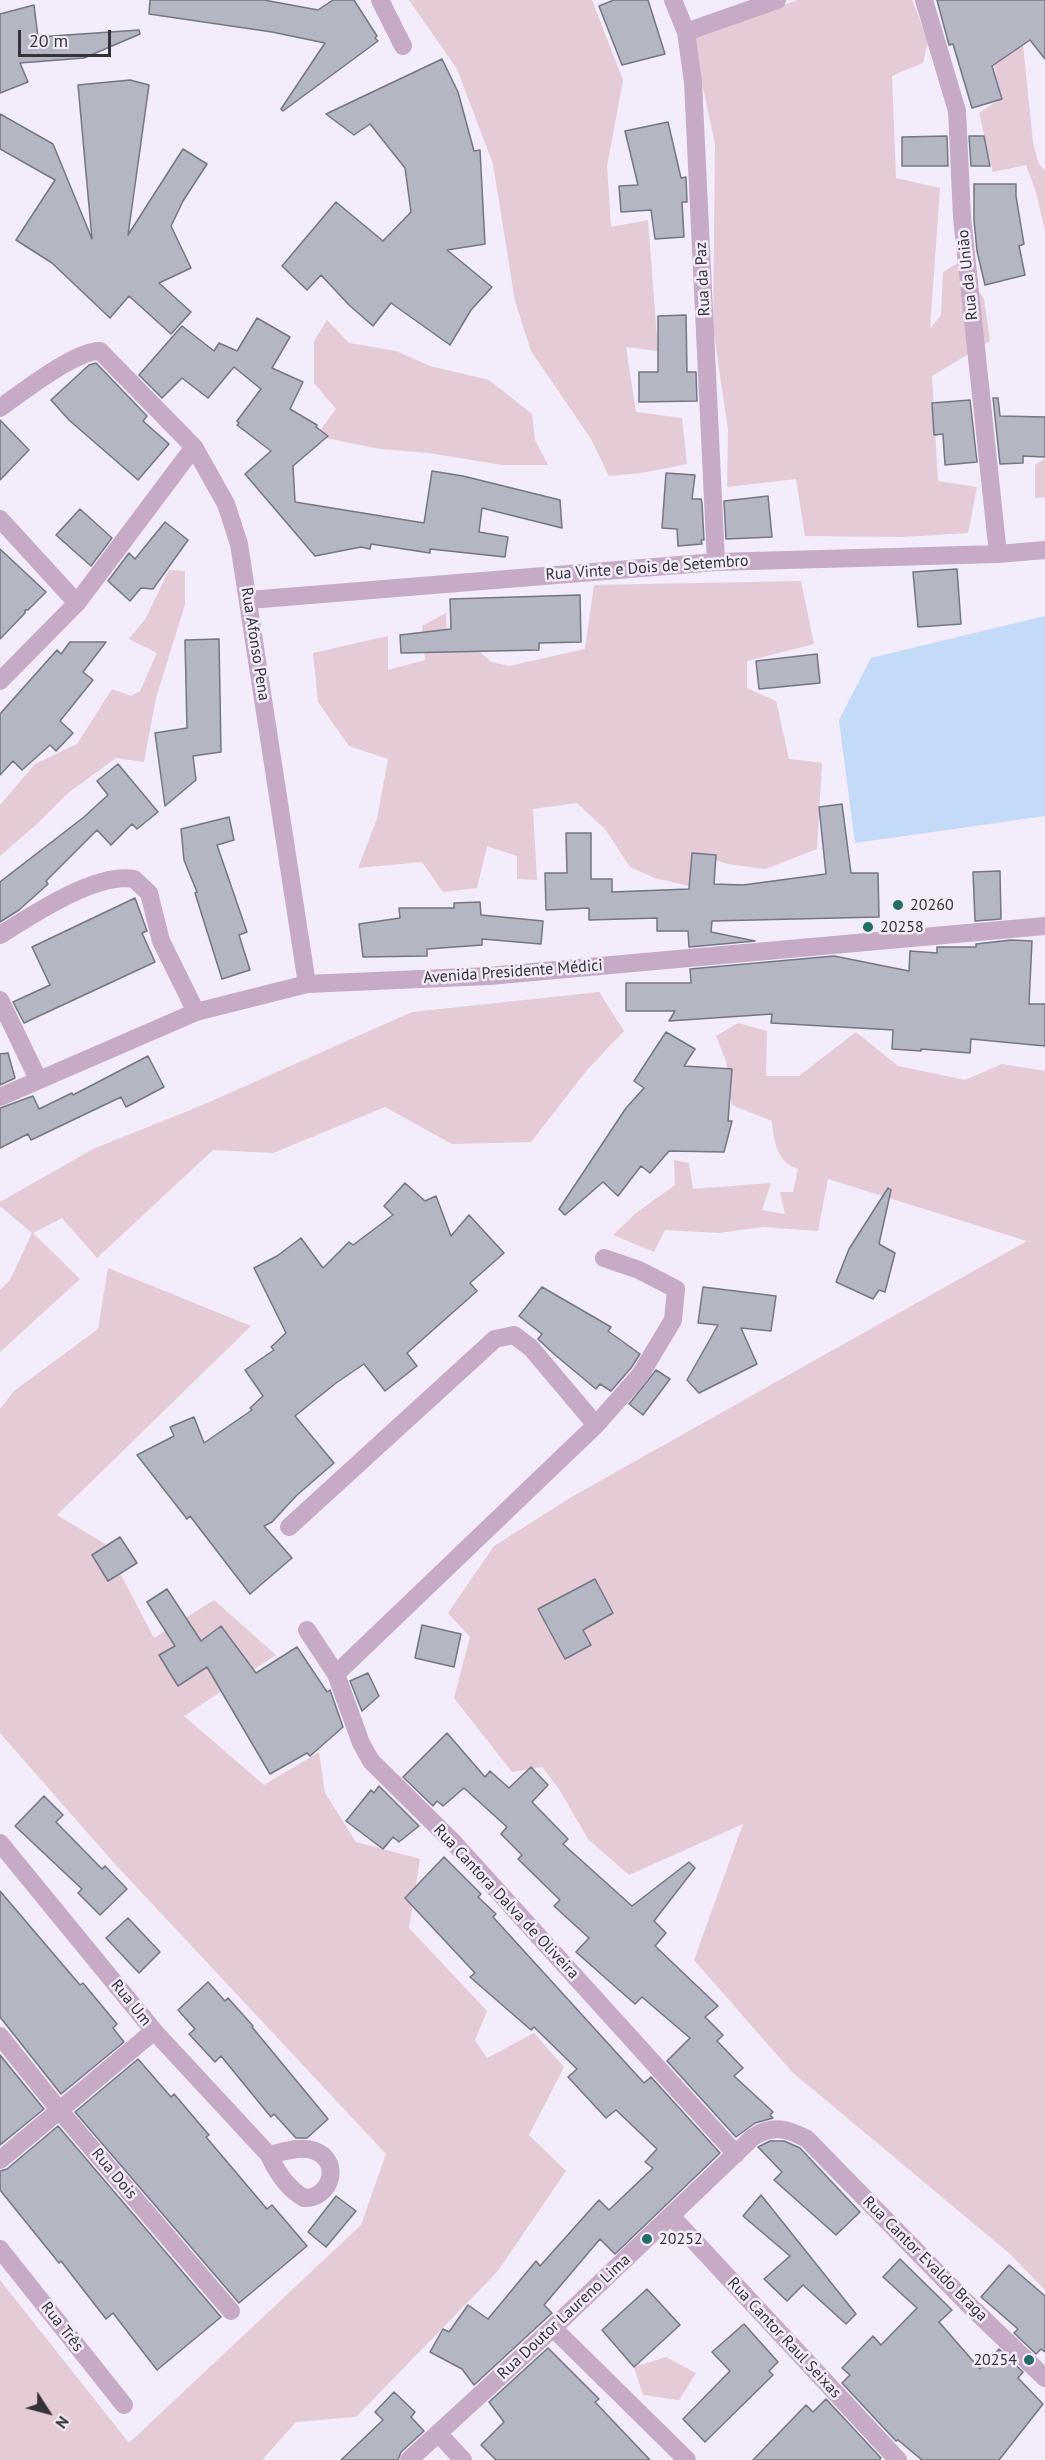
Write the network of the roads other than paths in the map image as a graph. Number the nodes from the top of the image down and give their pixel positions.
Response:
1 (380, 0) edge
2 (673, 0) edge
3 (777, 0) edge
4 (924, 0) edge
5 (686, 32) junction
6 (403, 46) dead end
7 (0, 408) edge
8 (194, 447) junction
9 (0, 519) edge
10 (1045, 550) edge
11 (998, 554) junction
12 (716, 562) junction
13 (249, 600) junction
14 (77, 603) junction
15 (0, 681) edge
16 (1045, 926) edge
17 (0, 935) edge
18 (307, 984) junction
19 (0, 1000) edge
20 (196, 1012) junction
21 (38, 1079) junction
22 (0, 1097) edge
23 (604, 1258) dead end
24 (596, 1425) junction
25 (289, 1527) dead end
26 (307, 1630) dead end
27 (336, 1674) junction
28 (0, 1844) edge
29 (154, 2031) junction
30 (0, 2036) edge
31 (60, 2111) junction
32 (807, 2139) joint
33 (736, 2154) junction
34 (269, 2155) dead end
35 (0, 2160) edge
36 (671, 2216) junction
37 (0, 2249) edge
38 (231, 2311) dead end
39 (554, 2328) junction
40 (1045, 2378) edge
41 (124, 2404) dead end
42 (439, 2434) junction
43 (409, 2460) edge
44 (463, 2460) edge
45 (687, 2460) edge
46 (898, 2460) edge

1 - 6 street
2 - 5 street, Rua da Paz
3 - 5 street
4 - 11 street, Rua da União
5 - 12 street, Rua da Paz
7 - 8 street, Rua Afonso Pena
8 - 13 street, Rua Afonso Pena
8 - 14 street
9 - 14 street
10 - 11 street, Rua Vinte e Dois de Setembro
11 - 12 street, Rua Vinte e Dois de Setembro
12 - 13 street, Rua Vinte e Dois de Setembro
13 - 18 street, Rua Afonso Pena
14 - 15 street
16 - 18 street, Avenida Presidente Médici
17 - 20 street
18 - 20 street, Avenida Presidente Médici
19 - 21 street
20 - 21 street, Avenida Presidente Médici
21 - 22 street, Avenida Presidente Médici
23 - 24 street
24 - 25 street
24 - 27 street
26 - 27 street, Rua Cantora Dalva de Oliveira
27 - 33 street, Rua Cantora Dalva de Oliveira
28 - 29 street, Rua Um
29 - 31 street
29 - 34 street, Rua Um
30 - 31 street, Rua Dois
31 - 35 street
31 - 38 street, Rua Dois
32 - 33 street, Rua Doutor Laureno Lima
32 - 40 street, Rua Cantor Evaldo Braga
33 - 36 street, Rua Doutor Laureno Lima
36 - 39 street, Rua Doutor Laureno Lima
36 - 46 street, Rua Cantor Raul Seixas
37 - 41 street, Rua Três
39 - 42 street, Rua Doutor Laureno Lima
39 - 45 street
42 - 43 street, Rua Doutor Laureno Lima
42 - 44 street

